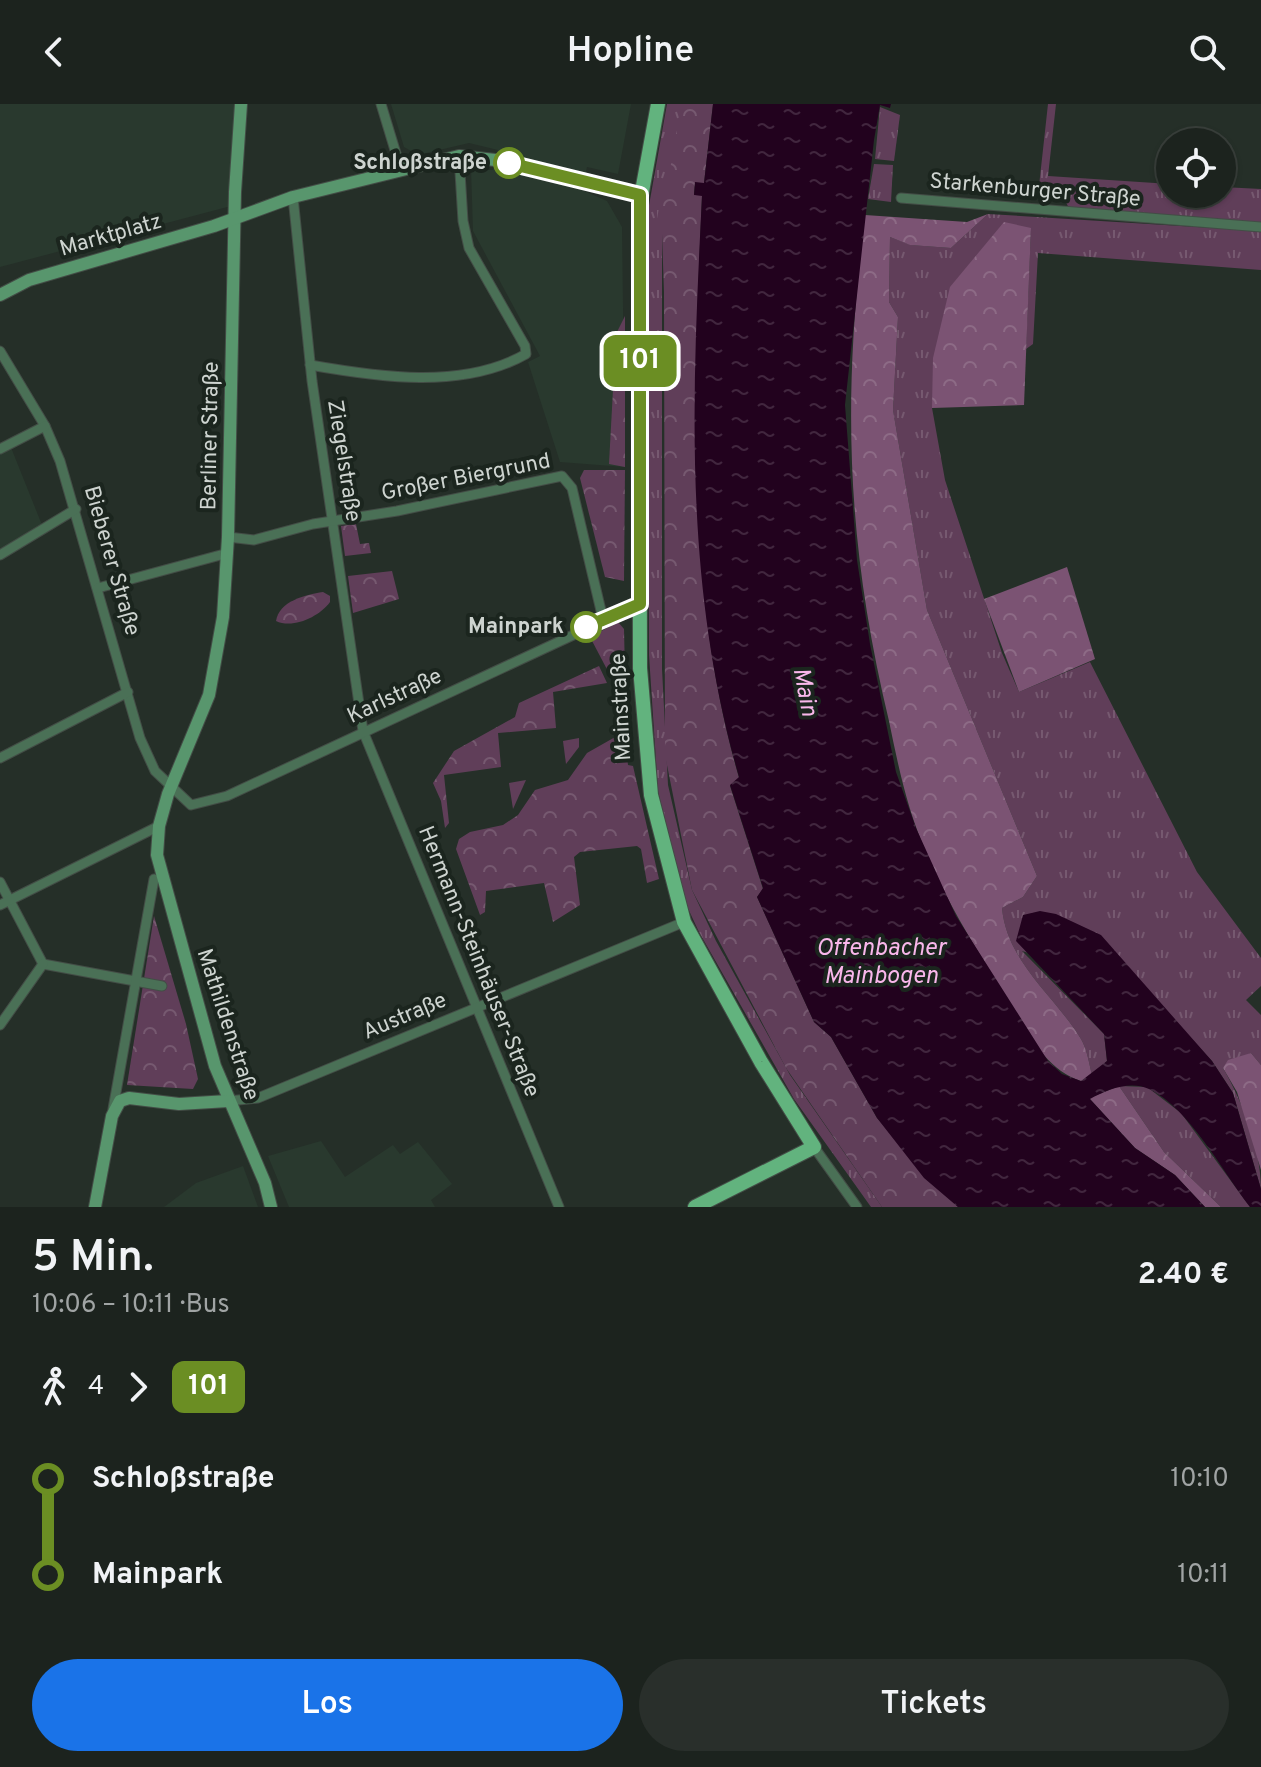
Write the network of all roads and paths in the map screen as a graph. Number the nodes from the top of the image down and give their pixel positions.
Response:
1 (241, 104) edge
2 (381, 104) edge
3 (658, 104) edge
4 (459, 156) junction
5 (495, 160) tunnel mouth
6 (525, 166) tunnel mouth
7 (401, 170) junction
8 (640, 195) junction
9 (293, 197) junction
10 (901, 198) dead end
11 (235, 218) junction
12 (1261, 227) edge
13 (0, 295) edge
14 (0, 351) edge
15 (310, 365) junction
16 (45, 426) junction
17 (0, 449) edge
18 (76, 509) junction
19 (334, 520) junction
20 (228, 537) junction
21 (228, 553) junction
22 (0, 555) edge
23 (98, 588) junction
24 (640, 604) junction
25 (603, 619) junction
26 (128, 692) junction
27 (363, 731) junction
28 (0, 758) edge
29 (171, 785) junction
30 (159, 826) junction
31 (140, 838) junction
32 (157, 855) junction
33 (157, 877) junction
34 (0, 882) edge
35 (5, 902) edge
36 (684, 922) junction
37 (43, 964) junction
38 (134, 981) junction
39 (162, 986) dead end
40 (477, 1006) junction
41 (0, 1025) edge
42 (228, 1101) junction
43 (112, 1116) junction
44 (814, 1147) junction
45 (265, 1183) junction
46 (95, 1207) edge
47 (271, 1207) edge
48 (278, 1207) edge
49 (559, 1207) edge
50 (695, 1207) edge
51 (857, 1207) edge

1 - 11 main road, Berliner Straße
2 - 7 street
3 - 8 main road, Mainstraße
4 - 5 main road
4 - 7 main road
4 - 15 street
6 - 8 main road
7 - 9 main road
8 - 24 main road, Mainstraße
9 - 11 main road
9 - 15 street, Ziegelstraße
10 - 12 street, Starkenburger Straße
11 - 13 main road, Marktplatz
11 - 20 main road, Berliner Straße
14 - 16 street, Bieberer Straße
15 - 19 street, Ziegelstraße
16 - 17 street
16 - 18 street, Bieberer Straße
18 - 22 street
18 - 23 street, Bieberer Straße
19 - 20 street, Großer Biergrund
19 - 25 street, Großer Biergrund
19 - 27 street, Ziegelstraße
20 - 21 main road, Berliner Straße
21 - 23 street
21 - 29 main road, Berliner Straße
23 - 26 street, Bieberer Straße
24 - 25 street, Karlstraße
24 - 36 main road, Mainstraße
25 - 27 street, Karlstraße
26 - 28 street
26 - 29 street, Bieberer Straße
27 - 29 street, Karlstraße
27 - 40 street, Hermann-Steinhäuser-Straße
29 - 30 main road
30 - 31 street
30 - 32 main road
31 - 32 street
31 - 35 street
32 - 33 main road
33 - 38 street
33 - 42 main road, Mathildenstraße
34 - 35 street
35 - 37 street
36 - 40 street, Austraße
36 - 44 main road, Mainstraße
37 - 38 street
37 - 41 street
38 - 39 street
38 - 43 street
40 - 42 street, Austraße
40 - 49 street, Hermann-Steinhäuser-Straße
42 - 43 main road
42 - 45 main road, Mathildenstraße
43 - 46 main road
44 - 50 main road
44 - 51 street, Mainstraße
45 - 47 main road, Mathildenstraße
45 - 48 main road, Mathildenstraße

